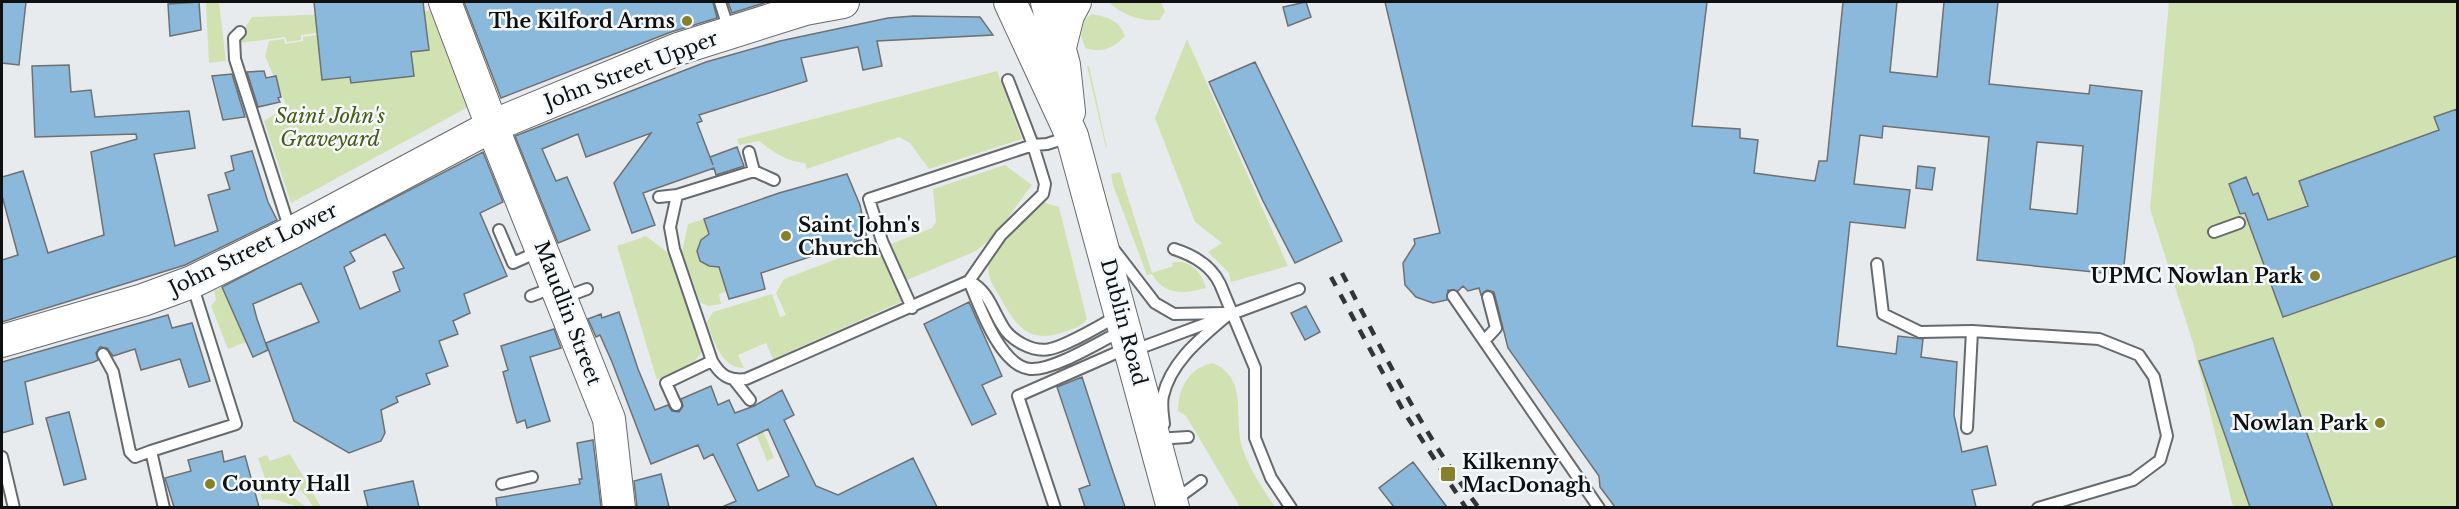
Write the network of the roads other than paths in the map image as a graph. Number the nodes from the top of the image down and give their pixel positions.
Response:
1 (446, 2) edge
2 (720, 2) edge
3 (843, 2) edge
4 (1010, 2) edge
5 (1047, 2) edge
6 (1075, 2) edge
7 (240, 32) dead end
8 (730, 33) junction
9 (1060, 47) junction
10 (1008, 80) dead end
11 (492, 126) junction
12 (1072, 136) junction
13 (1033, 145) junction
14 (749, 152) dead end
15 (754, 171) junction
16 (774, 180) dead end
17 (677, 195) junction
18 (659, 197) dead end
19 (2238, 223) dead end
20 (1099, 228) junction
21 (499, 230) dead end
22 (2214, 232) dead end
23 (291, 233) junction
24 (543, 249) junction
25 (1174, 249) dead end
26 (1877, 264) dead end
27 (969, 281) junction
28 (1299, 289) dead end
29 (196, 295) junction
30 (1453, 296) dead end
31 (1488, 297) dead end
32 (912, 308) junction
33 (1230, 313) junction
34 (1972, 331) junction
35 (1127, 335) junction
36 (2, 341) edge
37 (1484, 341) junction
38 (103, 354) dead end
39 (712, 361) junction
40 (735, 381) junction
41 (750, 400) dead end
42 (675, 405) dead end
43 (1967, 428) dead end
44 (1188, 437) dead end
45 (1160, 438) junction
46 (151, 451) junction
47 (2, 457) edge
48 (532, 477) dead end
49 (1202, 481) dead end
50 (502, 484) dead end
51 (1171, 498) edge
52 (14, 507) edge
53 (164, 507) edge
54 (619, 507) edge
55 (1055, 507) edge
56 (1291, 507) edge
57 (1599, 507) edge
58 (2038, 507) edge

1 - 11 main road, Maudlin Street
2 - 8 lane
3 - 8 main road, John Street Upper
4 - 12 main road, Dublin Road
5 - 9 main road, Dublin Road
6 - 9 main road
7 - 23 lane
8 - 11 main road, John Street Upper
9 - 12 main road, Dublin Road
10 - 13 lane
11 - 23 main road, John Street Lower
11 - 24 main road, Maudlin Street
12 - 13 lane
12 - 20 main road, Dublin Road
13 - 27 lane
13 - 32 lane
14 - 15 lane
15 - 16 lane
15 - 17 lane
17 - 18 lane
17 - 39 lane
19 - 22 lane
20 - 33 lane
20 - 35 main road, Dublin Road
21 - 24 lane
23 - 29 main road, John Street Lower
24 - 54 main road, Maudlin Street
25 - 33 lane
26 - 34 lane
27 - 32 lane
27 - 35 lane
27 - 35 lane
28 - 33 lane
29 - 36 main road, John Street Lower
29 - 46 lane
30 - 37 lane
31 - 37 lane
32 - 40 lane
33 - 35 lane
33 - 45 lane
33 - 56 lane
34 - 43 lane
34 - 58 lane
35 - 45 main road, Dublin Road
35 - 55 lane
37 - 57 lane
38 - 46 lane
39 - 40 lane
39 - 42 lane
40 - 41 lane
44 - 45 lane
45 - 51 main road, Dublin Road
46 - 53 lane
47 - 52 lane
48 - 50 lane
49 - 51 lane

